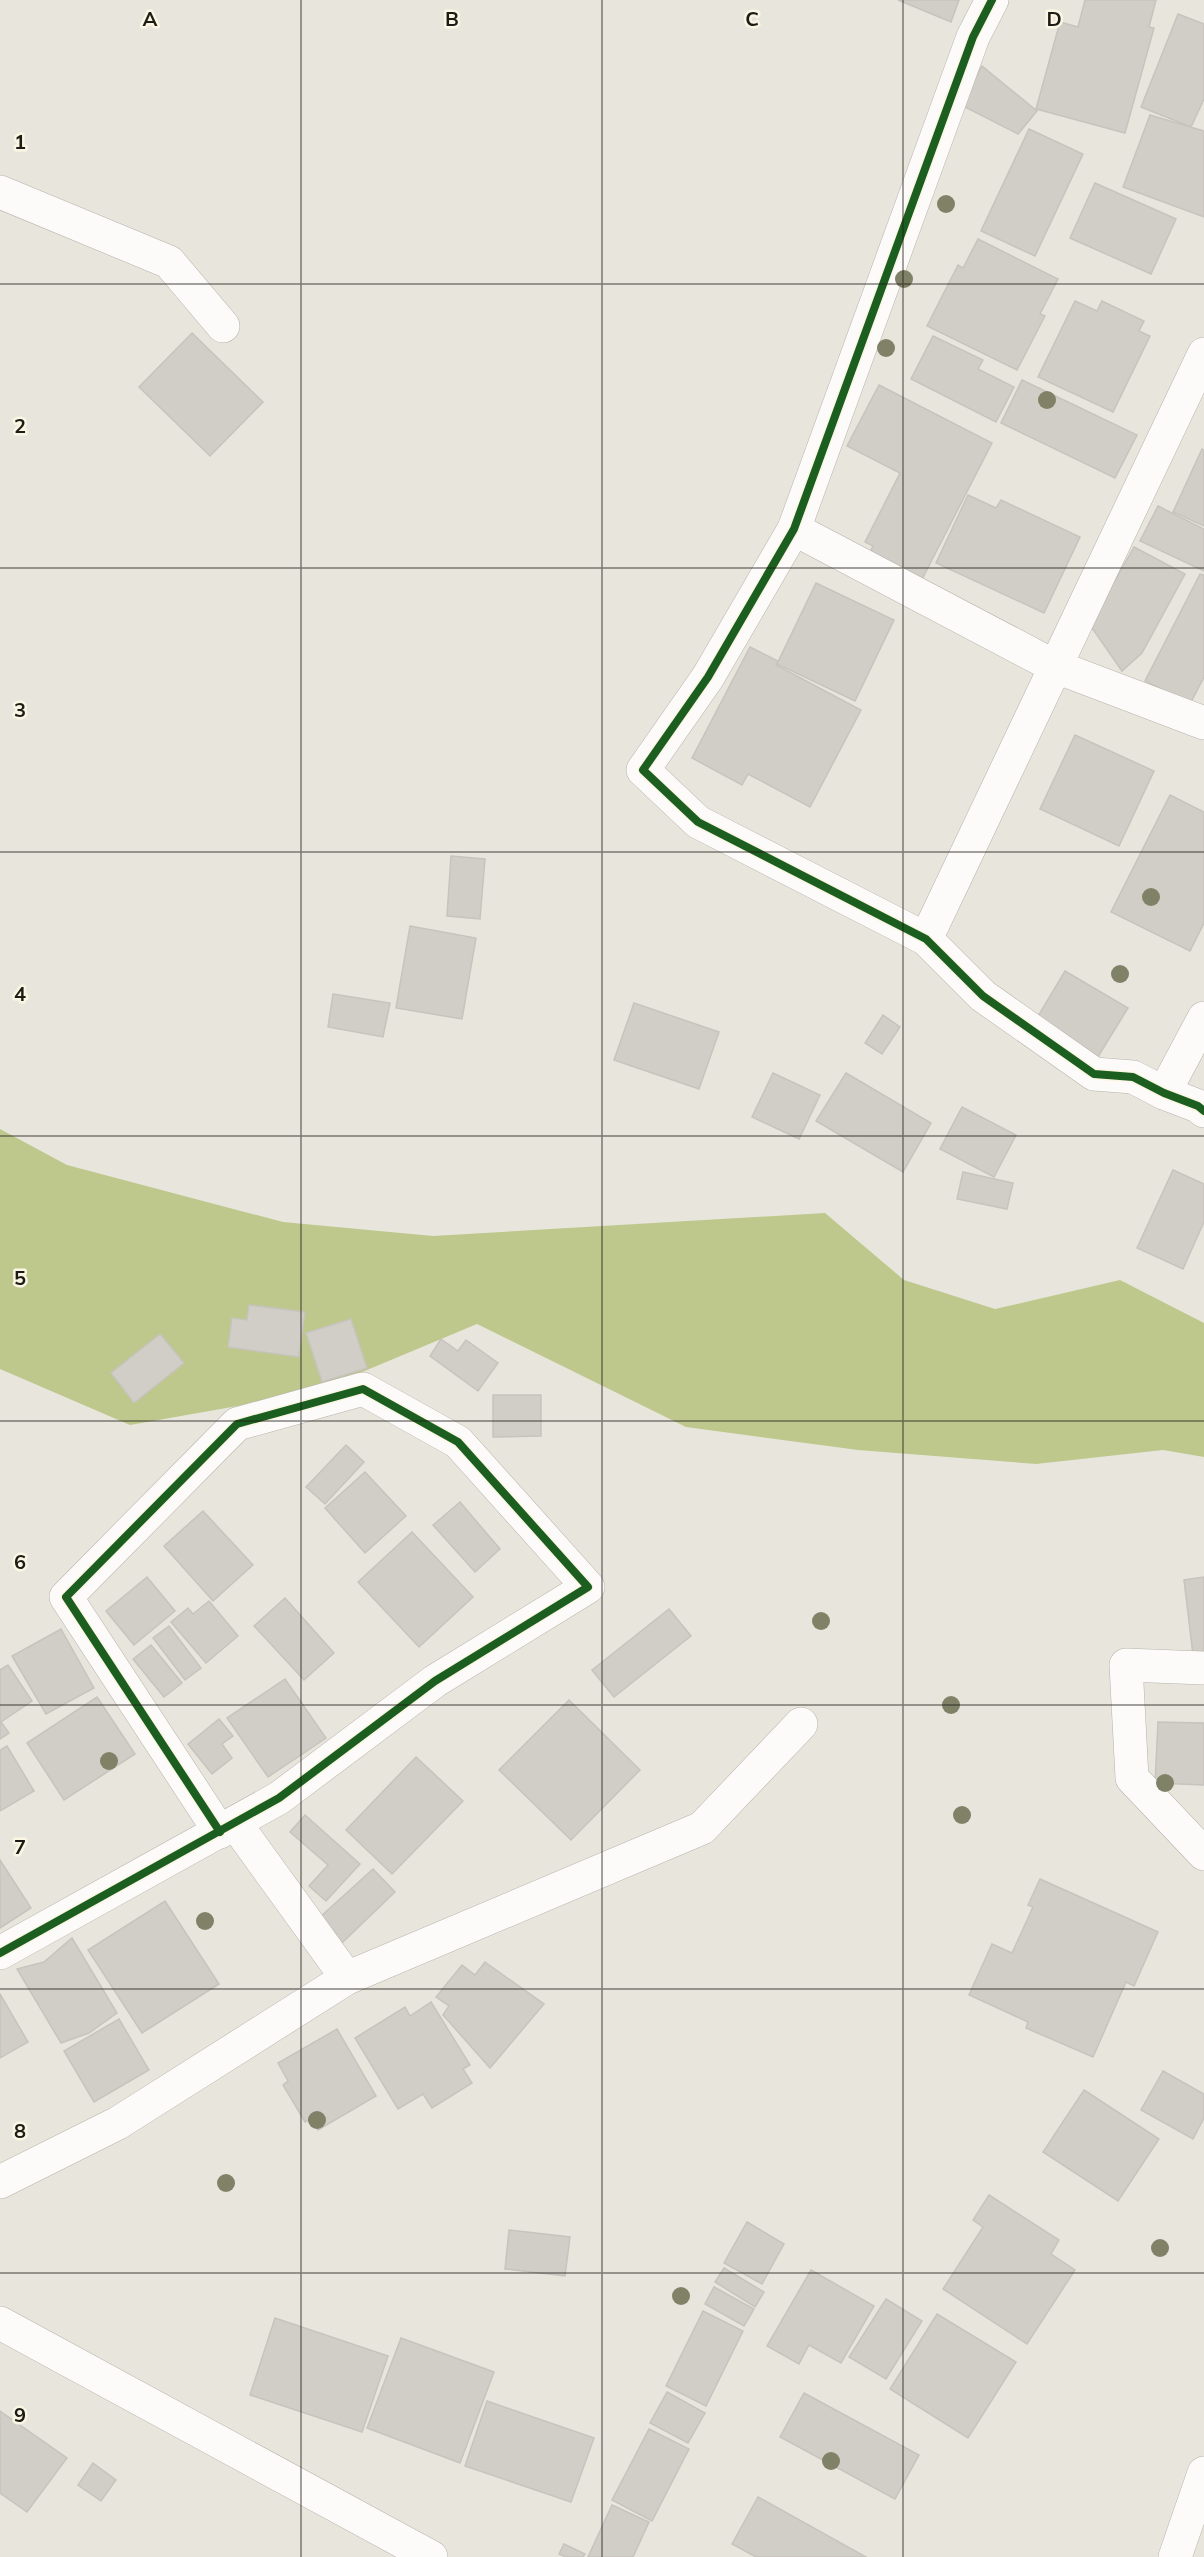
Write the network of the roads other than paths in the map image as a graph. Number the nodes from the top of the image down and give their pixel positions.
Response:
1 (992, 0) edge
2 (0, 192) edge
3 (223, 326) dead end
4 (1204, 354) edge
5 (794, 529) junction
6 (1054, 666) junction
7 (1204, 723) edge
8 (926, 939) junction
9 (1204, 1018) edge
10 (1164, 1093) junction
11 (1204, 1111) edge
12 (1204, 1668) edge
13 (801, 1724) dead end
14 (227, 1828) junction
15 (1204, 1854) edge
16 (0, 1953) edge
17 (347, 1978) junction
18 (0, 2182) edge
19 (1, 2327) edge
20 (1204, 2473) edge
21 (431, 2557) edge
22 (1175, 2557) edge

1 - 5 street
2 - 3 street
4 - 6 street
5 - 6 street
5 - 8 street
6 - 7 street
6 - 8 street
8 - 10 street
9 - 10 street
10 - 11 street
12 - 15 street
13 - 17 street
14 - 14 street
14 - 16 street
14 - 17 street
17 - 18 street
19 - 21 street
20 - 22 street

